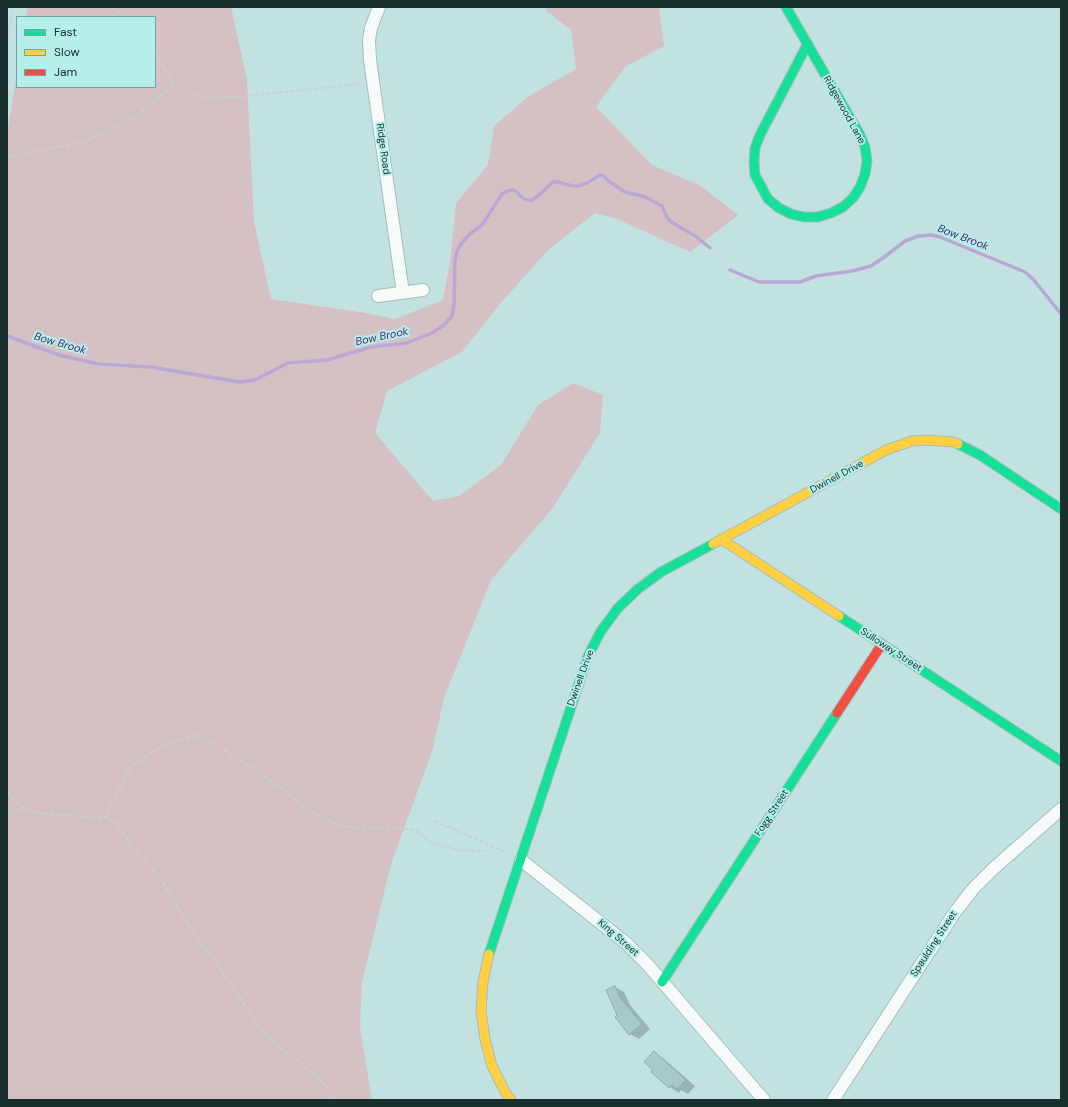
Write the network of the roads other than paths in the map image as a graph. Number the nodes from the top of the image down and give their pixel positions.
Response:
1 (379, 7) edge
2 (786, 7) edge
3 (807, 45) junction
4 (424, 290) dead end
5 (403, 292) junction
6 (378, 296) dead end
7 (1061, 509) edge
8 (721, 539) junction
9 (882, 644) junction
10 (1061, 761) edge
11 (1061, 809) edge
12 (521, 860) junction
13 (662, 982) junction
14 (511, 1100) edge
15 (764, 1100) edge
16 (833, 1100) edge

1 - 5 street, Ridge Road
2 - 3 street, Ridgewood Lane
3 - 3 street, Ridgewood Lane
4 - 5 street
5 - 6 street
7 - 8 street, Dwinell Drive
8 - 9 street, Sulloway Street
8 - 12 street, Dwinell Drive
9 - 10 street, Sulloway Street
9 - 13 street, Fogg Street
11 - 16 street, Spaulding Street
12 - 13 street, King Street
12 - 14 street, Dwinell Drive
13 - 15 street, King Street

